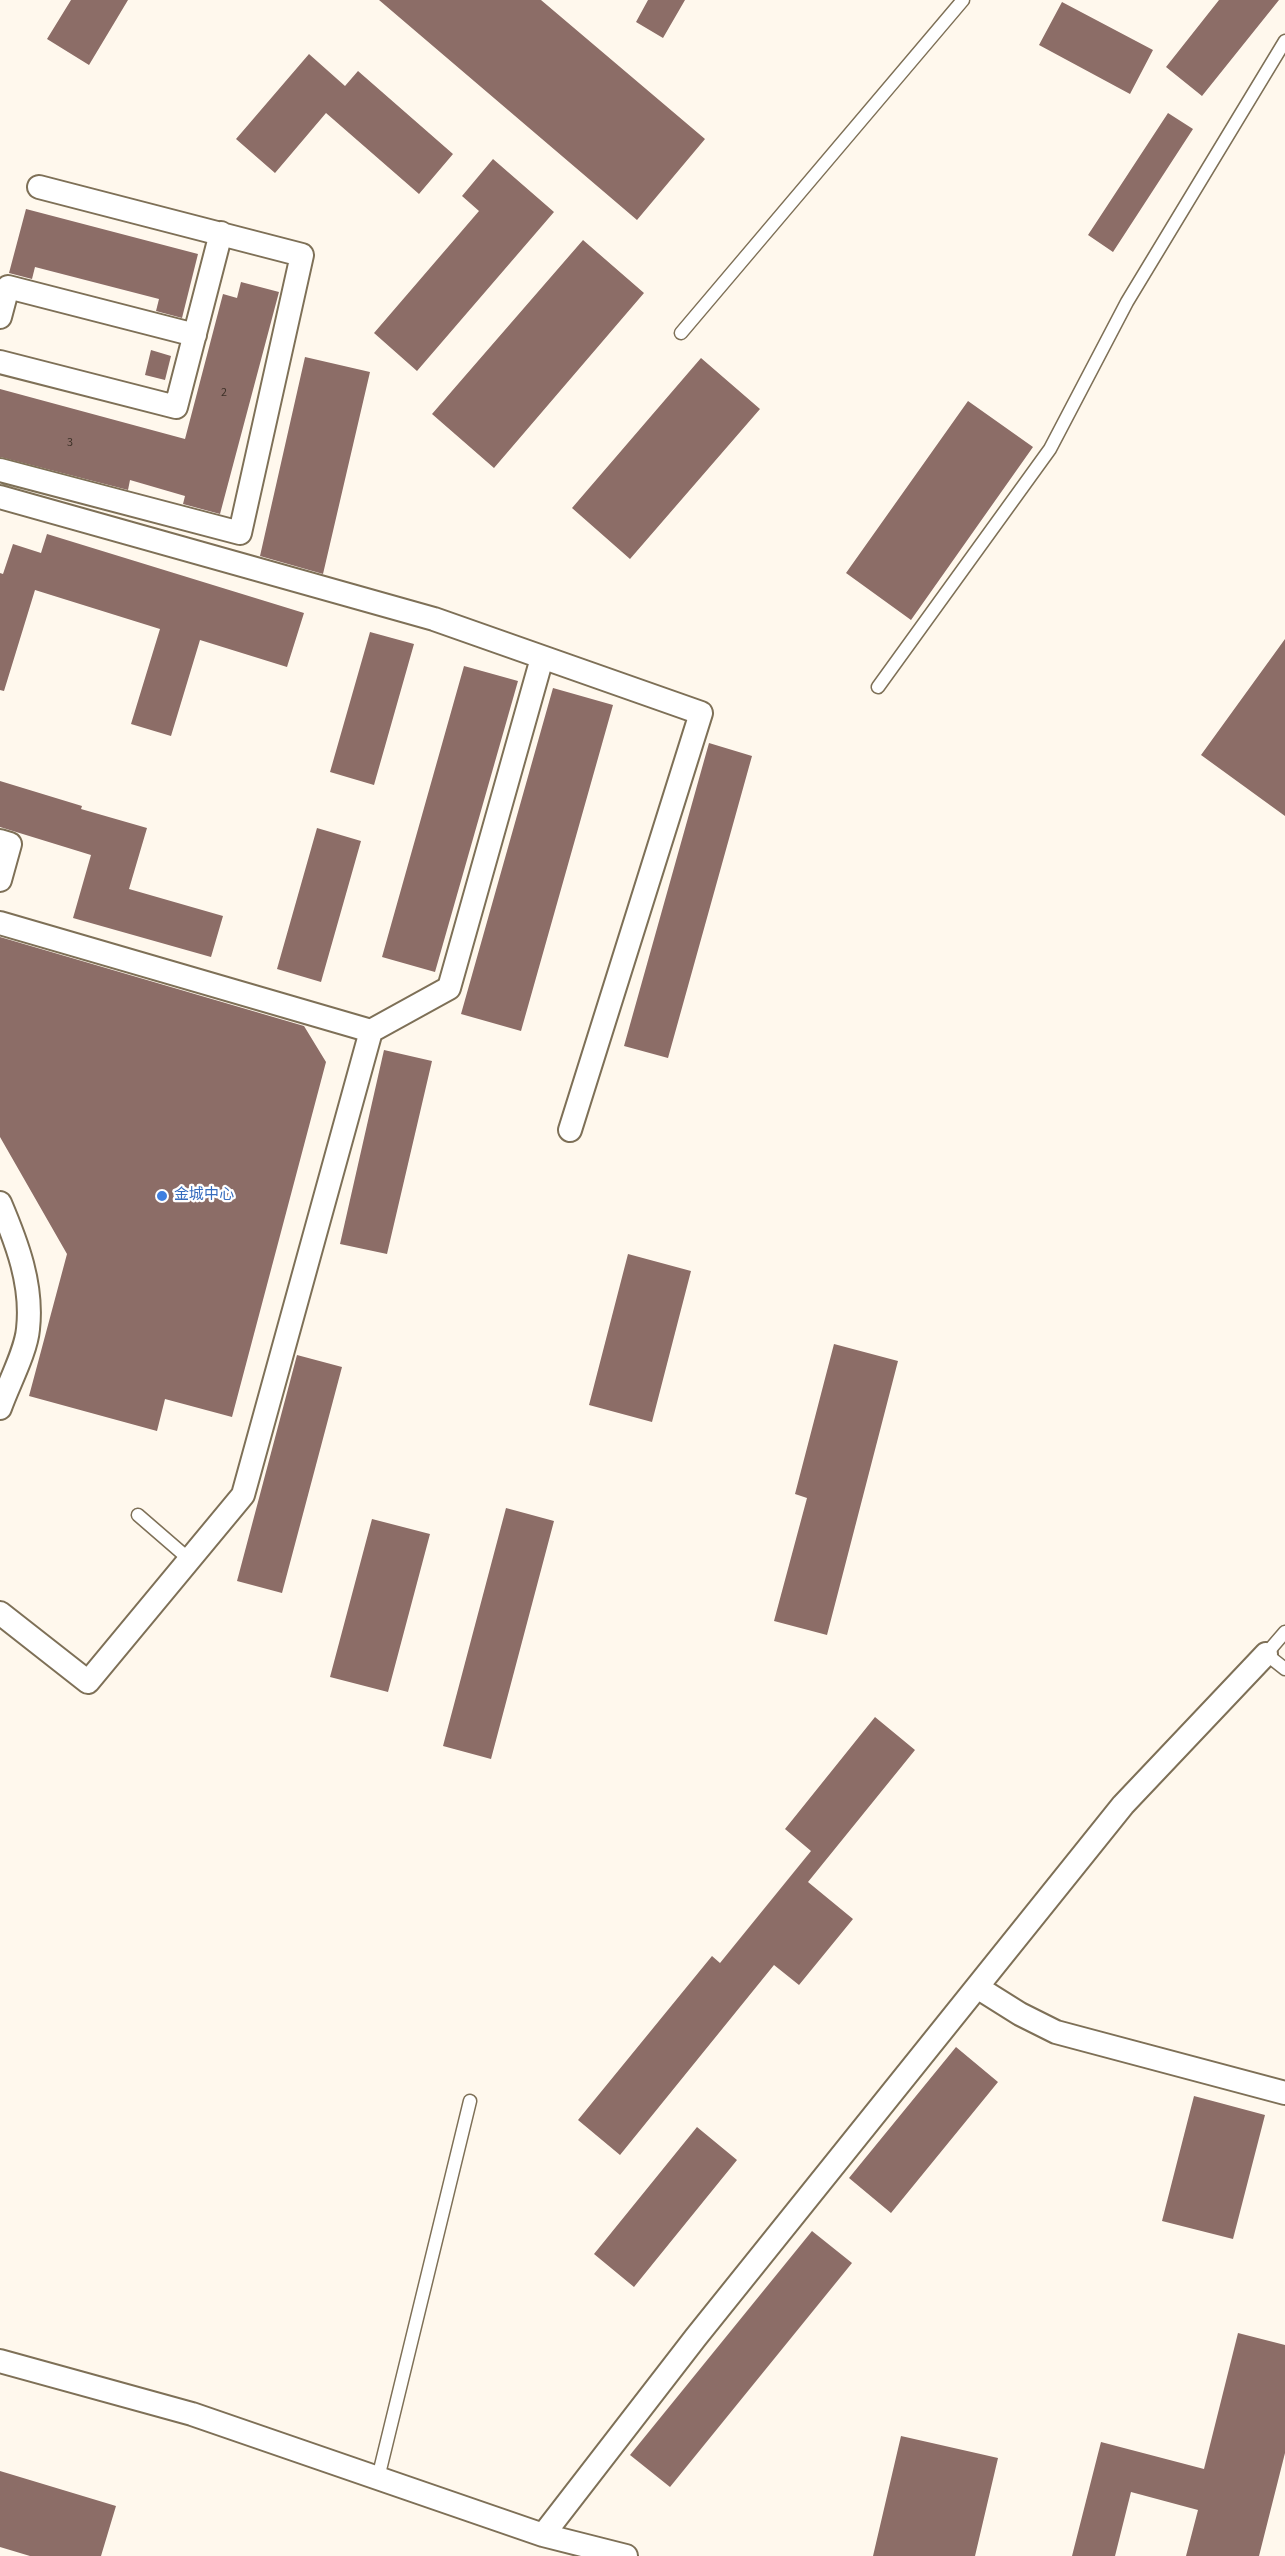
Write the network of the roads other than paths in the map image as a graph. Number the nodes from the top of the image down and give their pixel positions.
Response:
1 (963, 0) edge
2 (1285, 42) edge
3 (39, 187) dead end
4 (221, 233) junction
5 (0, 317) edge
6 (681, 333) dead end
7 (195, 335) junction
8 (0, 363) edge
9 (0, 470) edge
10 (0, 497) edge
11 (542, 658) junction
12 (878, 687) dead end
13 (0, 841) edge
14 (0, 880) edge
15 (0, 923) edge
16 (371, 1031) junction
17 (570, 1130) dead end
18 (0, 1203) edge
19 (0, 1408) edge
20 (138, 1515) dead end
21 (190, 1560) junction
22 (0, 1613) edge
23 (1285, 1632) edge
24 (1266, 1654) junction
25 (1285, 1669) edge
26 (977, 1987) junction
27 (1285, 2093) edge
28 (470, 2101) dead end
29 (0, 2361) edge
30 (378, 2478) junction
31 (543, 2535) junction
32 (626, 2556) edge

1 - 6 lane
2 - 12 lane
3 - 4 street
4 - 7 street
4 - 9 street
5 - 7 street
7 - 8 street
10 - 11 street
11 - 16 street
11 - 17 street
13 - 14 street
15 - 16 street
16 - 21 street
18 - 19 street
20 - 21 lane
21 - 22 street
23 - 24 lane
24 - 25 lane
24 - 26 street
26 - 27 street
26 - 31 street
28 - 30 lane
29 - 30 street
30 - 31 street
31 - 32 street

